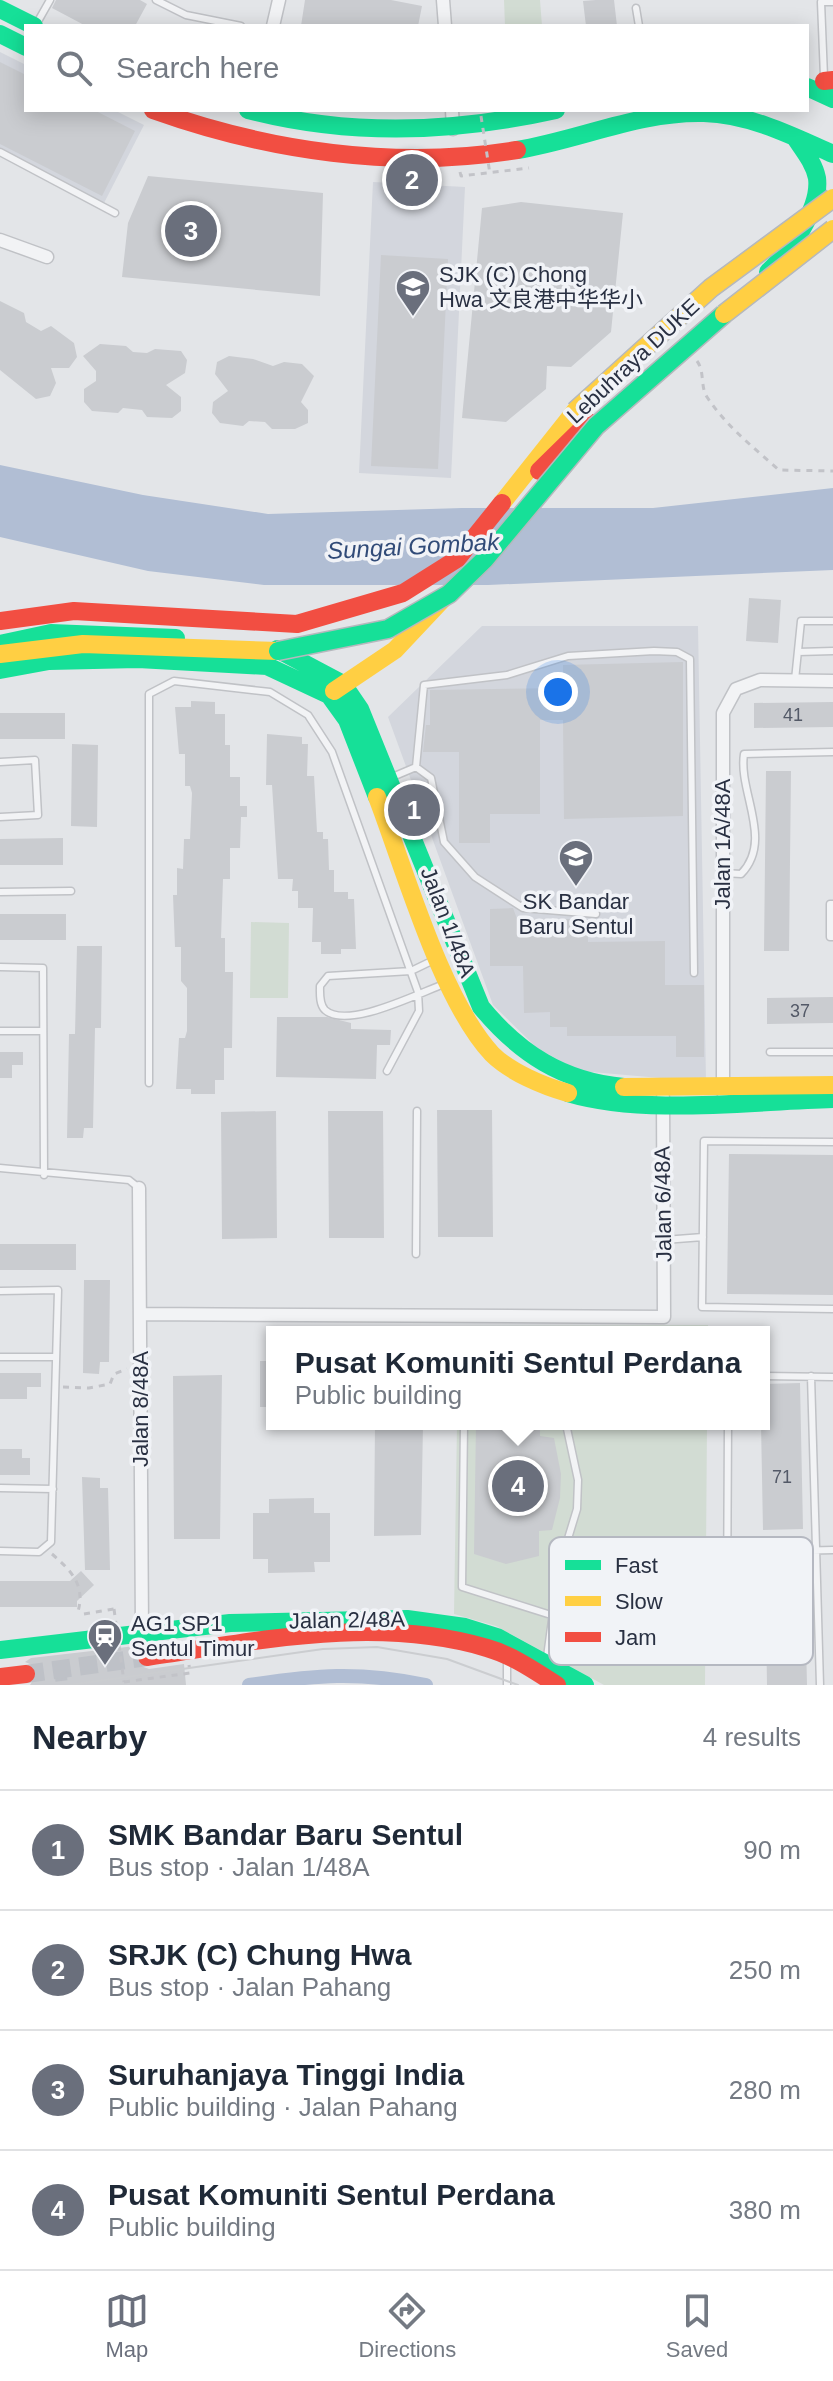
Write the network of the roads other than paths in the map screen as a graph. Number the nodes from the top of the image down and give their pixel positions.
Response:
1 (50, 0) edge
2 (156, 0) edge
3 (279, 0) edge
4 (443, 0) edge
5 (833, 2) edge
6 (636, 8) dead end
7 (0, 9) edge
8 (31, 24) edge
9 (36, 24) edge
10 (231, 24) edge
11 (273, 24) edge
12 (445, 24) edge
13 (639, 24) edge
14 (0, 34) edge
15 (24, 46) edge
16 (824, 57) junction
17 (833, 58) edge
18 (821, 82) edge
19 (833, 99) edge
20 (160, 112) edge
21 (261, 112) edge
22 (548, 112) edge
23 (690, 112) edge
24 (690, 112) edge
25 (452, 119) edge
26 (796, 139) junction
27 (833, 139) edge
28 (815, 146) junction
29 (0, 152) edge
30 (833, 154) edge
31 (833, 198) edge
32 (115, 213) dead end
33 (833, 229) edge
34 (0, 240) edge
35 (47, 257) dead end
36 (0, 621) edge
37 (833, 621) edge
38 (0, 644) edge
39 (833, 651) edge
40 (798, 652) junction
41 (0, 654) edge
42 (0, 670) edge
43 (795, 680) junction
44 (833, 681) edge
45 (336, 689) junction
46 (833, 752) edge
47 (0, 762) edge
48 (416, 767) junction
49 (390, 778) junction
50 (0, 817) edge
51 (721, 873) junction
52 (71, 891) dead end
53 (0, 892) edge
54 (833, 904) edge
55 (596, 914) dead end
56 (833, 937) edge
57 (439, 958) junction
58 (0, 967) edge
59 (411, 971) junction
60 (694, 973) dead end
61 (448, 983) junction
62 (418, 992) junction
63 (0, 1031) edge
64 (43, 1031) junction
65 (770, 1052) dead end
66 (833, 1052) edge
67 (387, 1071) dead end
68 (149, 1083) dead end
69 (833, 1085) edge
70 (723, 1095) junction
71 (663, 1097) junction
72 (833, 1099) edge
73 (417, 1111) dead end
74 (833, 1142) edge
75 (0, 1168) edge
76 (44, 1175) junction
77 (139, 1188) joint
78 (703, 1237) junction
79 (664, 1240) junction
80 (416, 1254) dead end
81 (0, 1291) edge
82 (833, 1309) edge
83 (141, 1314) junction
84 (0, 1357) edge
85 (55, 1357) junction
86 (770, 1376) edge
87 (811, 1376) junction
88 (833, 1377) edge
89 (464, 1430) edge
90 (567, 1430) edge
91 (728, 1430) edge
92 (0, 1488) edge
93 (53, 1489) junction
94 (568, 1537) edge
95 (727, 1537) edge
96 (833, 1550) edge
97 (0, 1551) edge
98 (813, 1551) edge
99 (816, 1551) junction
100 (549, 1614) edge
101 (142, 1630) junction
102 (0, 1650) edge
103 (508, 1656) junction
104 (147, 1657) tunnel mouth
105 (26, 1674) tunnel mouth
106 (549, 1674) edge
107 (0, 1677) edge
108 (507, 1685) edge
109 (585, 1685) edge
110 (820, 1685) edge

1 - 9 lane
2 - 10 lane
3 - 11 street
4 - 12 street
5 - 16 lane
6 - 13 lane
7 - 8 main road
14 - 15 main road
16 - 17 lane
16 - 18 lane
18 - 19 main road
20 - 24 main road
21 - 25 main road
22 - 25 main road
23 - 26 main road
26 - 28 main road
26 - 45 main road, bridge
27 - 28 main road
28 - 30 main road
29 - 32 lane
31 - 36 main road, Lebuhraya DUKE, bridge
33 - 41 main road, Lebuhraya DUKE, bridge
34 - 35 street
37 - 40 lane
38 - 45 main road, Jalan 1/48A
39 - 40 lane
40 - 43 lane
42 - 45 main road
43 - 44 street, Jalan 1A/48A
43 - 51 street, Jalan 1A/48A
45 - 49 main road, Jalan 1/48A
45 - 57 main road, Jalan 1/48A
46 - 51 lane
47 - 50 lane
48 - 49 lane
48 - 55 lane
48 - 60 lane
49 - 71 main road, Jalan 1/48A
51 - 70 street, Jalan 1A/48A
52 - 53 lane
54 - 56 lane
57 - 59 lane
57 - 61 main road, Jalan 1/48A
58 - 64 lane
59 - 62 lane
59 - 62 lane
59 - 68 lane
61 - 62 lane
61 - 71 main road, Jalan 1/48A
62 - 67 lane
63 - 64 lane
64 - 76 lane
65 - 66 lane
69 - 70 main road, Jalan 1/48A
70 - 71 main road, Jalan 1/48A
70 - 72 main road, Jalan 1/48A
71 - 79 street, Jalan 6/48A
73 - 80 lane
74 - 78 lane
75 - 76 lane
76 - 77 lane
77 - 83 street, Jalan 8/48A
78 - 79 lane
78 - 82 lane
79 - 83 street, Jalan 6/48A
81 - 85 lane
83 - 101 street, Jalan 8/48A
84 - 85 lane
85 - 93 lane
86 - 87 lane
87 - 88 lane
87 - 99 lane
89 - 100 lane
90 - 94 lane
91 - 95 lane
92 - 93 lane
93 - 97 lane
96 - 99 lane
98 - 99 lane
99 - 110 lane
101 - 102 main road, Jalan 2/48A
101 - 106 main road, Jalan 2/48A
103 - 104 main road, Jalan 2/48A
103 - 106 main road, Jalan 2/48A
103 - 108 lane
105 - 107 main road
106 - 109 main road, Jalan 2/48A

